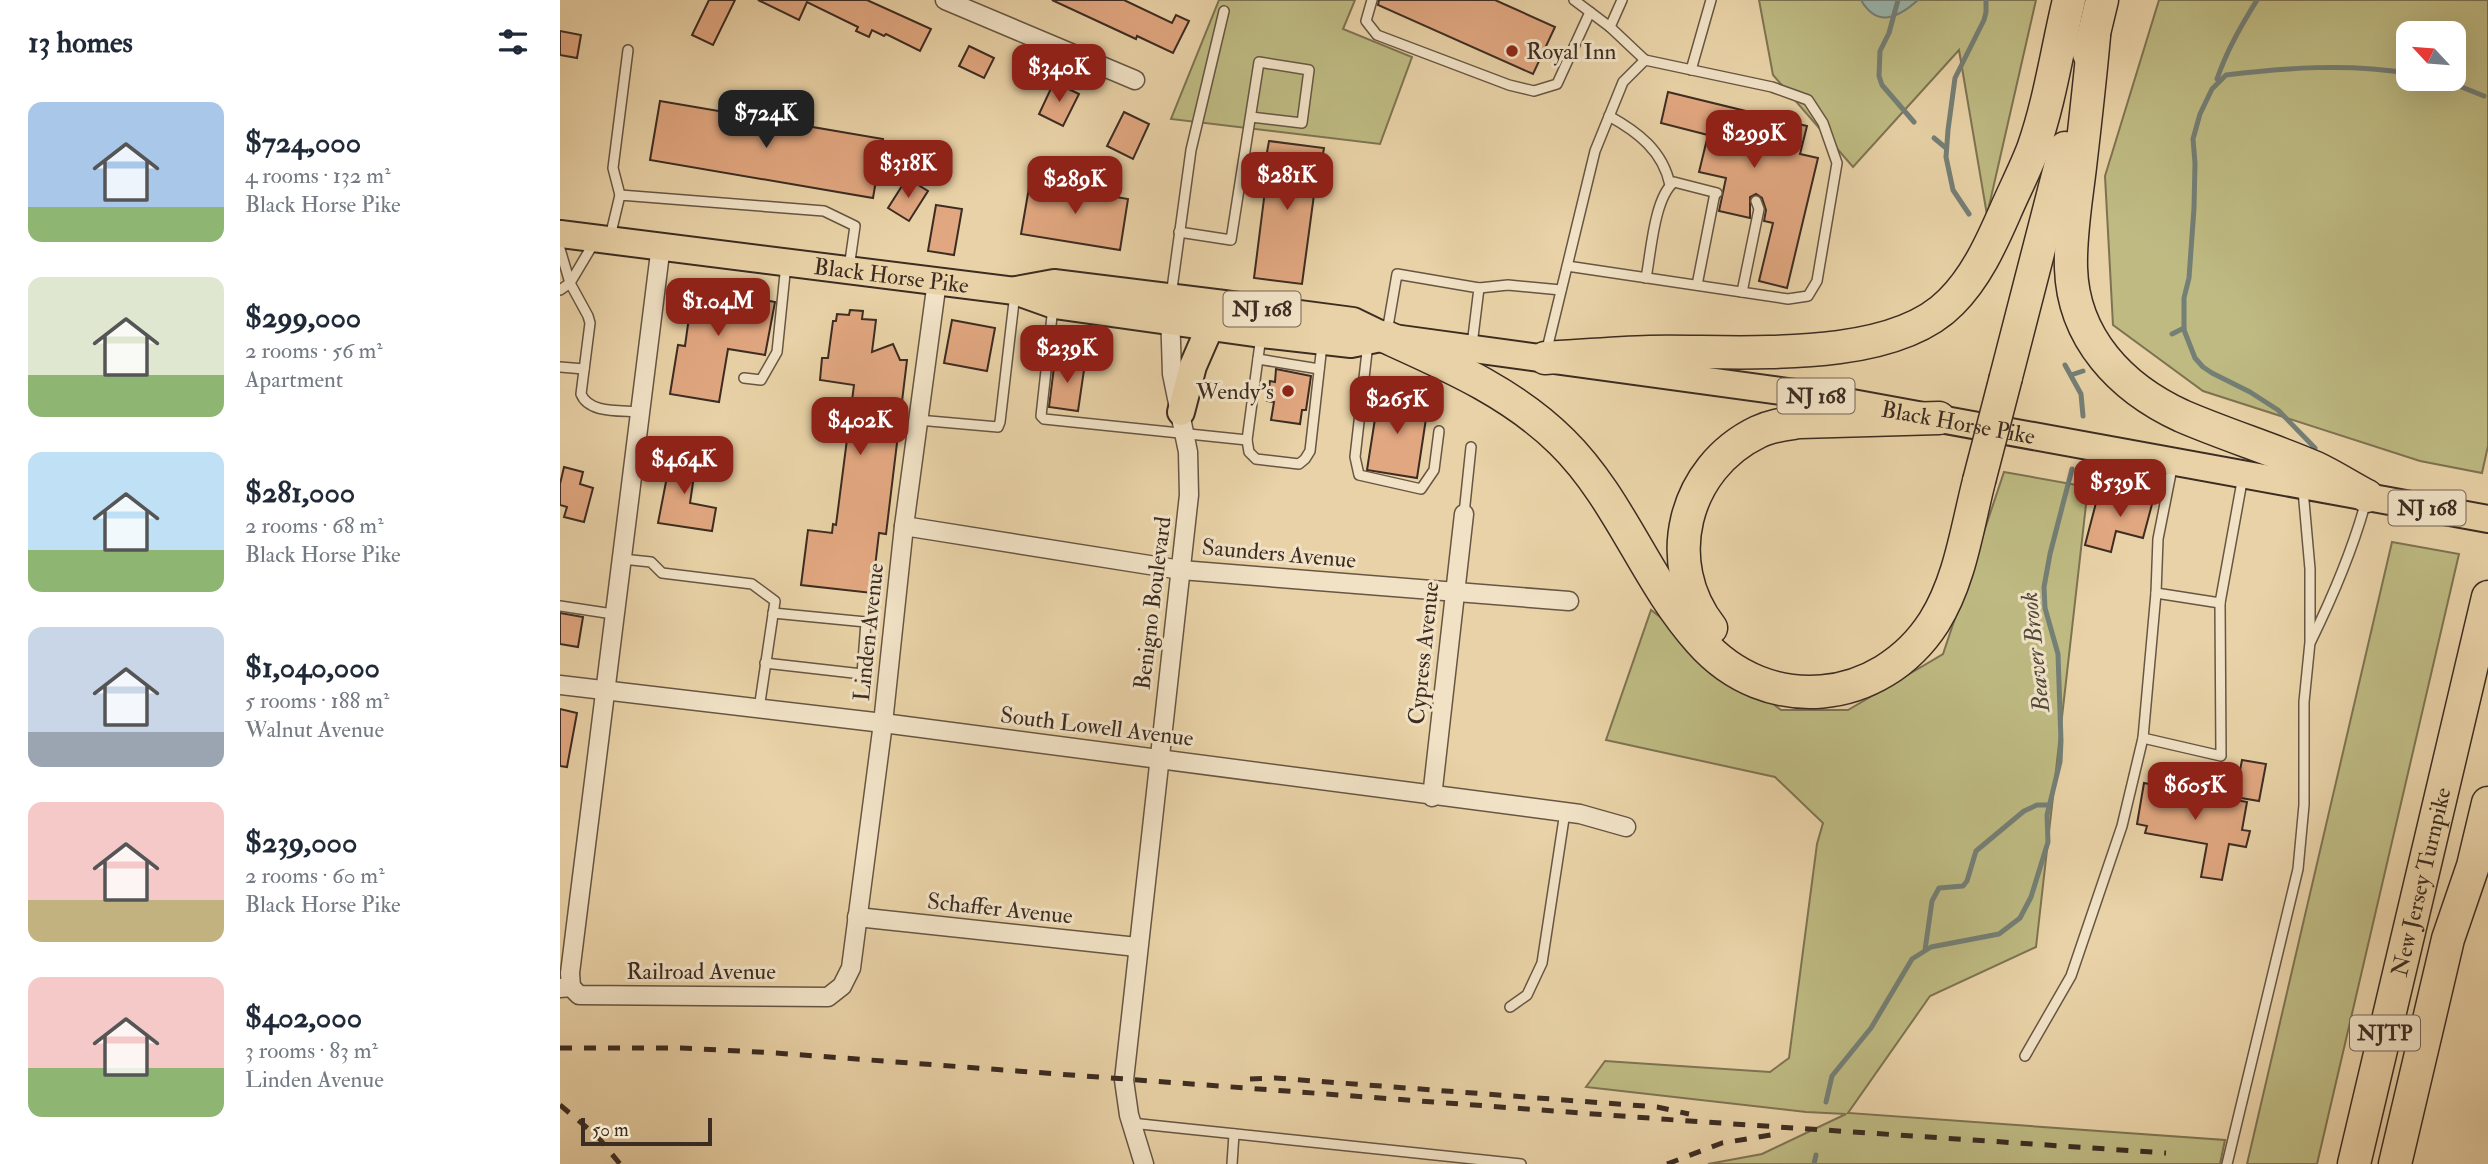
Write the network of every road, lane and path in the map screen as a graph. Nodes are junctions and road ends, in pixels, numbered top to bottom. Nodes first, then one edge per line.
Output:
1 (945, 0) edge
2 (1372, 0) edge
3 (1574, 0) edge
4 (1622, 0) edge
5 (1711, 0) edge
6 (2102, 0) edge
7 (2068, 4) edge
8 (1224, 11) dead end
9 (1590, 12) junction
10 (1610, 27) junction
11 (2094, 36) junction
12 (628, 50) dead end
13 (1645, 60) junction
14 (1691, 70) junction
15 (1135, 80) dead end
16 (1609, 116) junction
17 (1251, 117) junction
18 (1670, 185) junction
19 (620, 195) junction
20 (1756, 201) dead end
21 (1179, 232) junction
22 (560, 233) edge
23 (603, 238) junction
24 (661, 245) junction
25 (560, 249) edge
26 (787, 262) junction
27 (1567, 266) junction
28 (849, 269) junction
29 (1646, 278) junction
30 (937, 281) junction
31 (570, 284) junction
32 (1697, 285) junction
33 (1479, 288) junction
34 (560, 290) edge
35 (1561, 290) junction
36 (1015, 291) junction
37 (1742, 292) junction
38 (1054, 305) junction
39 (1170, 309) junction
40 (1210, 327) junction
41 (1377, 339) junction
42 (1323, 340) junction
43 (1260, 346) junction
44 (1472, 348) junction
45 (1545, 358) junction
46 (560, 367) edge
47 (584, 369) junction
48 (1319, 369) junction
49 (2000, 376) junction
50 (744, 378) dead end
51 (640, 412) junction
52 (1939, 418) junction
53 (918, 420) junction
54 (1183, 422) junction
55 (1439, 431) dead end
56 (1247, 440) junction
57 (1471, 447) dead end
58 (2173, 461) junction
59 (2243, 474) junction
60 (1973, 479) junction
61 (2302, 485) junction
62 (2367, 496) junction
63 (1464, 514) joint
64 (2488, 519) edge
65 (904, 526) junction
66 (622, 559) junction
67 (1181, 570) junction
68 (1454, 593) junction
69 (2156, 593) junction
70 (2488, 597) edge
71 (1569, 601) dead end
72 (2220, 603) junction
73 (560, 606) edge
74 (773, 613) junction
75 (613, 614) junction
76 (2310, 642) junction
77 (765, 663) junction
78 (560, 685) edge
79 (606, 691) junction
80 (759, 709) junction
81 (883, 723) junction
82 (2143, 738) junction
83 (1158, 758) junction
84 (1433, 797) junction
85 (2488, 803) edge
86 (1565, 812) junction
87 (1626, 827) dead end
88 (857, 917) junction
89 (2429, 935) junction
90 (1137, 947) junction
91 (842, 986) joint
92 (565, 987) edge
93 (1510, 1007) dead end
94 (2025, 1056) dead end
95 (1131, 1123) junction
96 (1234, 1134) junction
97 (2357, 1150) edge
98 (2398, 1152) edge
99 (1144, 1164) edge
100 (1232, 1164) edge
101 (1521, 1164) edge
102 (2227, 1164) edge

1 - 15 street
2 - 9 lane
3 - 9 lane
4 - 10 lane
5 - 14 lane
6 - 11 highway
7 - 45 highway
7 - 49 highway
8 - 21 lane
9 - 10 lane
10 - 13 lane
11 - 49 highway
11 - 62 highway
12 - 19 lane
13 - 14 lane
13 - 16 lane
14 - 37 lane
16 - 18 lane
16 - 27 lane
17 - 17 lane
17 - 21 lane
18 - 29 lane
18 - 32 lane
19 - 23 lane
19 - 28 lane
20 - 37 lane
21 - 39 lane
22 - 23 main road, Black Horse Pike / NJ 168
23 - 24 main road, Black Horse Pike / NJ 168
23 - 31 lane
24 - 26 main road, Black Horse Pike / NJ 168
24 - 51 street
25 - 31 lane
26 - 28 main road, Black Horse Pike / NJ 168
26 - 50 lane
27 - 29 lane
27 - 35 lane
28 - 30 main road, Black Horse Pike / NJ 168
29 - 32 lane
30 - 36 main road, Black Horse Pike / NJ 168
30 - 53 street, Linden Avenue
31 - 34 lane
31 - 47 lane
32 - 37 lane
33 - 35 lane
33 - 41 lane
33 - 44 lane
35 - 45 lane
36 - 38 main road, Black Horse Pike / NJ 168
36 - 39 main road, Black Horse Pike / NJ 168
36 - 53 lane
38 - 39 main road, Black Horse Pike / NJ 168
38 - 54 lane
39 - 40 main road, Black Horse Pike / NJ 168
39 - 41 main road, Black Horse Pike / NJ 168
39 - 54 street, Benigno Boulevard
40 - 43 main road, Black Horse Pike / NJ 168
40 - 54 main road
41 - 42 main road, Black Horse Pike / NJ 168
41 - 44 main road, Black Horse Pike / NJ 168
41 - 55 lane
41 - 60 highway
42 - 43 main road, Black Horse Pike / NJ 168
42 - 48 lane
43 - 48 lane
43 - 56 lane
44 - 45 main road, Black Horse Pike / NJ 168
45 - 52 main road, Black Horse Pike / NJ 168
46 - 47 lane
47 - 51 lane
48 - 56 lane
49 - 60 highway
51 - 66 street
52 - 58 main road, Black Horse Pike / NJ 168
52 - 60 highway
53 - 65 street, Linden Avenue
54 - 56 lane
54 - 67 street, Benigno Boulevard
57 - 63 lane
58 - 59 main road, Black Horse Pike / NJ 168
58 - 69 lane
59 - 61 main road, Black Horse Pike / NJ 168
59 - 72 lane
61 - 62 main road, Black Horse Pike / NJ 168
61 - 76 lane
62 - 64 main road, Black Horse Pike / NJ 168
62 - 76 lane
63 - 68 street, Cypress Avenue
65 - 67 street, Saunders Avenue
65 - 81 street, Linden Avenue
66 - 74 lane
66 - 75 street
67 - 68 street, Saunders Avenue
67 - 83 street, Benigno Boulevard
68 - 71 street, Saunders Avenue
68 - 84 street, Cypress Avenue
69 - 72 lane
69 - 82 lane
70 - 89 highway, New Jersey Turnpike / NJTP
72 - 82 lane
73 - 75 lane
74 - 77 lane
74 - 77 lane
75 - 79 street
76 - 102 lane
77 - 80 lane
78 - 79 street, South Lowell Avenue
79 - 80 street, South Lowell Avenue
79 - 92 street
80 - 81 street, South Lowell Avenue
81 - 83 street, South Lowell Avenue
81 - 88 street, Linden Avenue
82 - 94 lane
83 - 84 street, South Lowell Avenue
83 - 90 street, Benigno Boulevard
84 - 86 street, South Lowell Avenue
85 - 89 highway, New Jersey Turnpike / NJTP
86 - 87 street, South Lowell Avenue
86 - 93 lane
88 - 90 street, Schaffer Avenue
88 - 91 street, Linden Avenue
89 - 97 highway, New Jersey Turnpike / NJTP
89 - 98 highway, New Jersey Turnpike / NJTP
90 - 95 street, Benigno Boulevard
91 - 92 street, Railroad Avenue
95 - 96 lane
95 - 99 street, Benigno Boulevard
96 - 100 lane
96 - 101 lane

